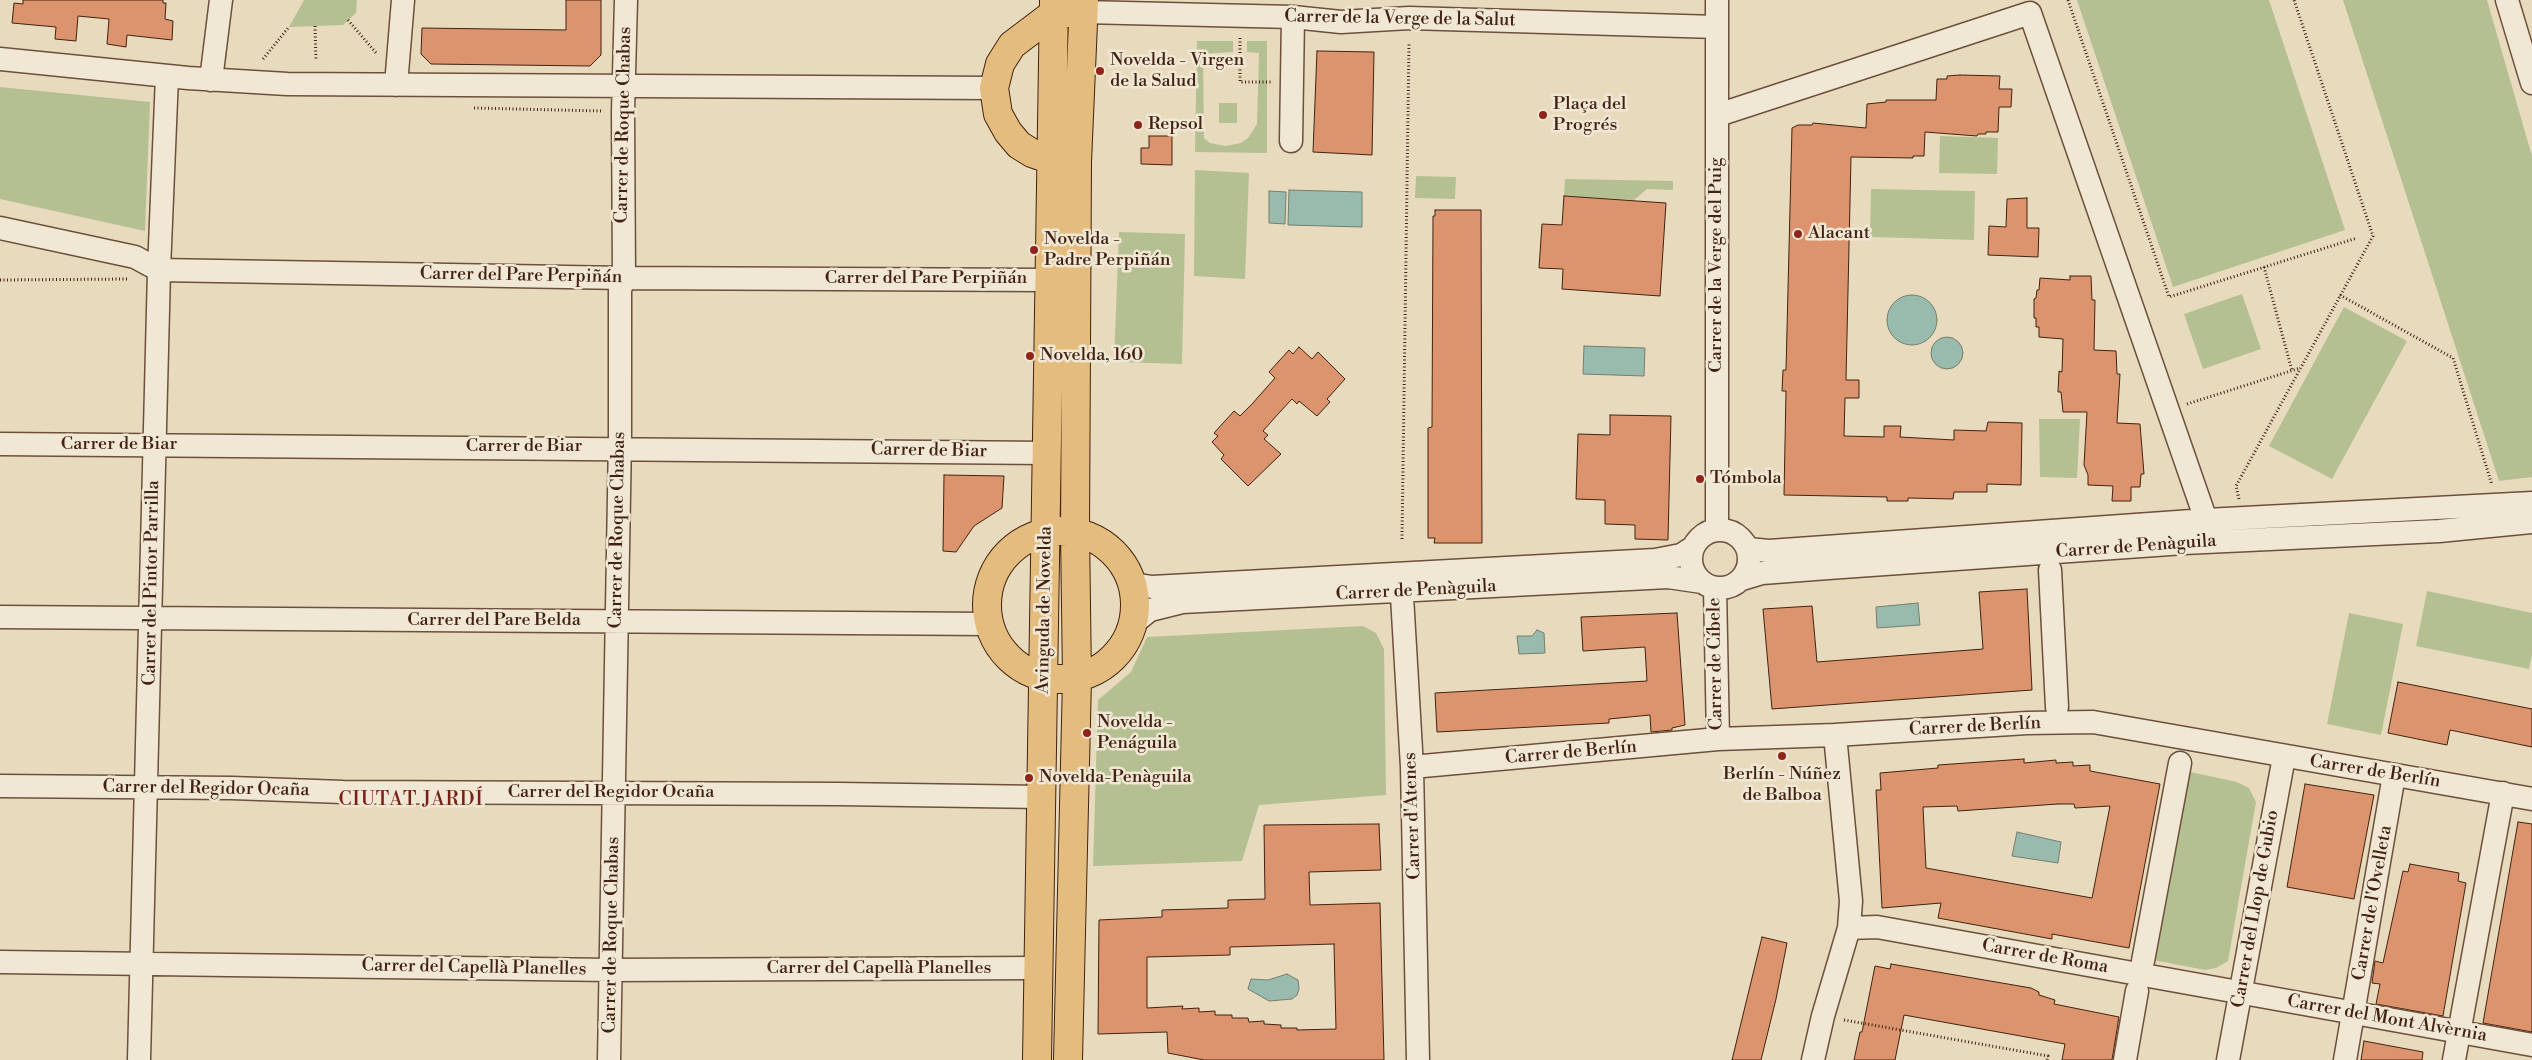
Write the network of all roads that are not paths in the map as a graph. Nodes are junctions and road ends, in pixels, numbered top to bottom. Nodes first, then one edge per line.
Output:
1 (221, 0) edge
2 (403, 0) edge
3 (626, 0) edge
4 (1717, 0) edge
5 (2507, 0) edge
6 (1083, 6) edge
7 (1054, 7) edge
8 (1409, 9) edge
9 (1293, 17) junction
10 (1717, 27) junction
11 (0, 59) edge
12 (167, 76) junction
13 (211, 80) junction
14 (2532, 82) edge
15 (396, 85) junction
16 (624, 86) junction
17 (994, 88) junction
18 (1718, 115) junction
19 (1291, 141) dead end
20 (1050, 159) junction
21 (1077, 162) junction
22 (0, 228) edge
23 (159, 270) junction
24 (624, 278) junction
25 (1048, 280) junction
26 (0, 444) edge
27 (155, 446) junction
28 (620, 448) junction
29 (1047, 453) junction
30 (2532, 508) edge
31 (2206, 520) junction
32 (1717, 530) junction
33 (1075, 531) junction
34 (1046, 532) junction
35 (1692, 548) junction
36 (1748, 549) junction
37 (2050, 570) dead end
38 (1742, 579) junction
39 (1401, 582) junction
40 (1133, 584) junction
41 (1708, 585) junction
42 (0, 618) edge
43 (151, 618) junction
44 (616, 622) junction
45 (1135, 622) junction
46 (989, 624) junction
47 (1043, 678) junction
48 (1077, 679) junction
49 (2057, 707) dead end
50 (1835, 735) junction
51 (1718, 739) junction
52 (2284, 757) junction
53 (2180, 763) dead end
54 (1412, 767) junction
55 (2394, 776) junction
56 (0, 786) edge
57 (147, 787) junction
58 (614, 793) junction
59 (2503, 794) junction
60 (1042, 797) junction
61 (2532, 798) edge
62 (1849, 928) junction
63 (2143, 961) dead end
64 (0, 962) edge
65 (142, 964) junction
66 (1039, 968) junction
67 (611, 970) junction
68 (2138, 990) dead end
69 (2241, 992) junction
70 (2354, 1014) junction
71 (2459, 1031) junction
72 (2532, 1045) edge
73 (1072, 1059) edge
74 (139, 1060) edge
75 (609, 1060) edge
76 (1037, 1060) edge
77 (1418, 1060) edge
78 (1812, 1060) edge
79 (2126, 1060) edge
80 (2228, 1060) edge
81 (2345, 1060) edge
82 (2454, 1060) edge

1 - 13 street
2 - 15 street
3 - 16 street, Carrer de Roque Chabas
4 - 10 street, Carrer de la Verge del Puig
5 - 14 street
6 - 7 main road
6 - 9 street, Carrer de la Verge de la Salut
6 - 21 main road, Avinguda de Novelda
7 - 17 main road
7 - 20 main road, Avinguda de Novelda
8 - 9 street, Carrer de la Verge de la Salut
8 - 10 street, Carrer de la Verge de la Salut
9 - 19 street
10 - 18 street, Carrer de la Verge del Puig
11 - 12 street
12 - 13 street
12 - 23 street, Carrer del Pintor Parrilla
13 - 15 street
15 - 16 street
16 - 17 street
16 - 24 street, Carrer de Roque Chabas
17 - 20 main road
18 - 31 street
18 - 32 street, Carrer de la Verge del Puig
20 - 21 main road
20 - 25 main road, Avinguda de Novelda
21 - 33 main road, Avinguda de Novelda
22 - 23 street, Carrer del Pare Perpiñán
23 - 24 street, Carrer del Pare Perpiñán
23 - 27 street, Carrer del Pintor Parrilla
24 - 25 street, Carrer del Pare Perpiñán
24 - 28 street, Carrer de Roque Chabas
25 - 29 main road, Avinguda de Novelda
26 - 27 street, Carrer de Biar
27 - 28 street, Carrer de Biar
27 - 43 street, Carrer del Pintor Parrilla
28 - 29 street, Carrer de Biar
28 - 44 street, Carrer de Roque Chabas
29 - 34 main road, Avinguda de Novelda
30 - 31 street, Carrer de Penàguila
30 - 38 street, Carrer de Penàguila
31 - 36 street, Carrer de Penàguila
32 - 35 street
32 - 36 street
33 - 34 main road
33 - 40 main road
33 - 48 main road, Avinguda de Novelda
34 - 46 main road
34 - 47 main road, Avinguda de Novelda
35 - 39 street, Carrer de Penàguila
35 - 41 street
36 - 38 street
37 - 49 street
38 - 41 street
39 - 40 street, Carrer de Penàguila
39 - 41 street, Carrer de Penàguila
39 - 45 street, Carrer de Penàguila
39 - 54 street, Carrer d'Atenes
40 - 45 main road
41 - 51 street, Carrer de Cíbele
42 - 43 street, Carrer del Pare Belda
43 - 44 street, Carrer del Pare Belda
43 - 57 street, Carrer del Pintor Parrilla
44 - 46 street, Carrer del Pare Belda
44 - 58 street, Carrer de Roque Chabas
45 - 48 main road
46 - 47 main road
47 - 48 main road
47 - 60 main road, Avinguda de Novelda
48 - 73 main road, Avinguda de Novelda
50 - 51 street, Carrer de Berlín
50 - 52 street, Carrer de Berlín
50 - 62 street
51 - 54 street, Carrer de Berlín
52 - 55 street, Carrer de Berlín
52 - 69 street, Carrer del Llop de Gubio
53 - 63 street
54 - 77 street, Carrer d'Atenes
55 - 59 street, Carrer de Berlín
55 - 70 street, Carrer de l'Ovelleta
56 - 57 street, Carrer del Regidor Ocaña
57 - 58 street, Carrer del Regidor Ocaña
57 - 65 street, Carrer del Pintor Parrilla
58 - 60 street, Carrer del Regidor Ocaña
58 - 67 street, Carrer de Roque Chabas
59 - 61 street, Carrer de Berlín
59 - 71 street
60 - 66 main road, Avinguda de Novelda
62 - 69 street, Carrer de Roma
62 - 78 street
64 - 65 street, Carrer del Capellà Planelles
65 - 67 street, Carrer del Capellà Planelles
65 - 74 street, Carrer del Pintor Parrilla
66 - 67 street, Carrer del Capellà Planelles
66 - 76 main road, Avinguda de Novelda
67 - 75 street, Carrer de Roque Chabas
68 - 79 street
69 - 70 street, Carrer del Mont Alvèrnia
69 - 80 street, Carrer del Llop de Gubio
70 - 71 street, Carrer del Mont Alvèrnia
70 - 81 street, Carrer de l'Ovelleta
71 - 72 street, Carrer del Mont Alvèrnia
71 - 82 street

